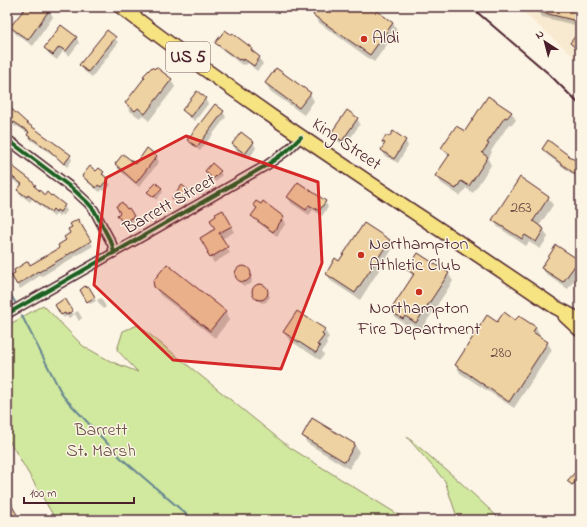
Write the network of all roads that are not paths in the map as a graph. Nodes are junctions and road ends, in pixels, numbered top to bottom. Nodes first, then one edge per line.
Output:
1 (121, 7) edge
2 (301, 137) junction
3 (7, 139) edge
4 (114, 253) junction
5 (555, 307) junction
6 (7, 314) edge
7 (580, 320) edge
8 (580, 330) edge

1 - 2 main road, King Street / US 5
2 - 4 street, Barrett Street
2 - 5 main road, King Street / US 5
3 - 4 street
4 - 6 street, Barrett Street
5 - 7 main road, King Street / US 5
5 - 8 main road, King Street / US 5

